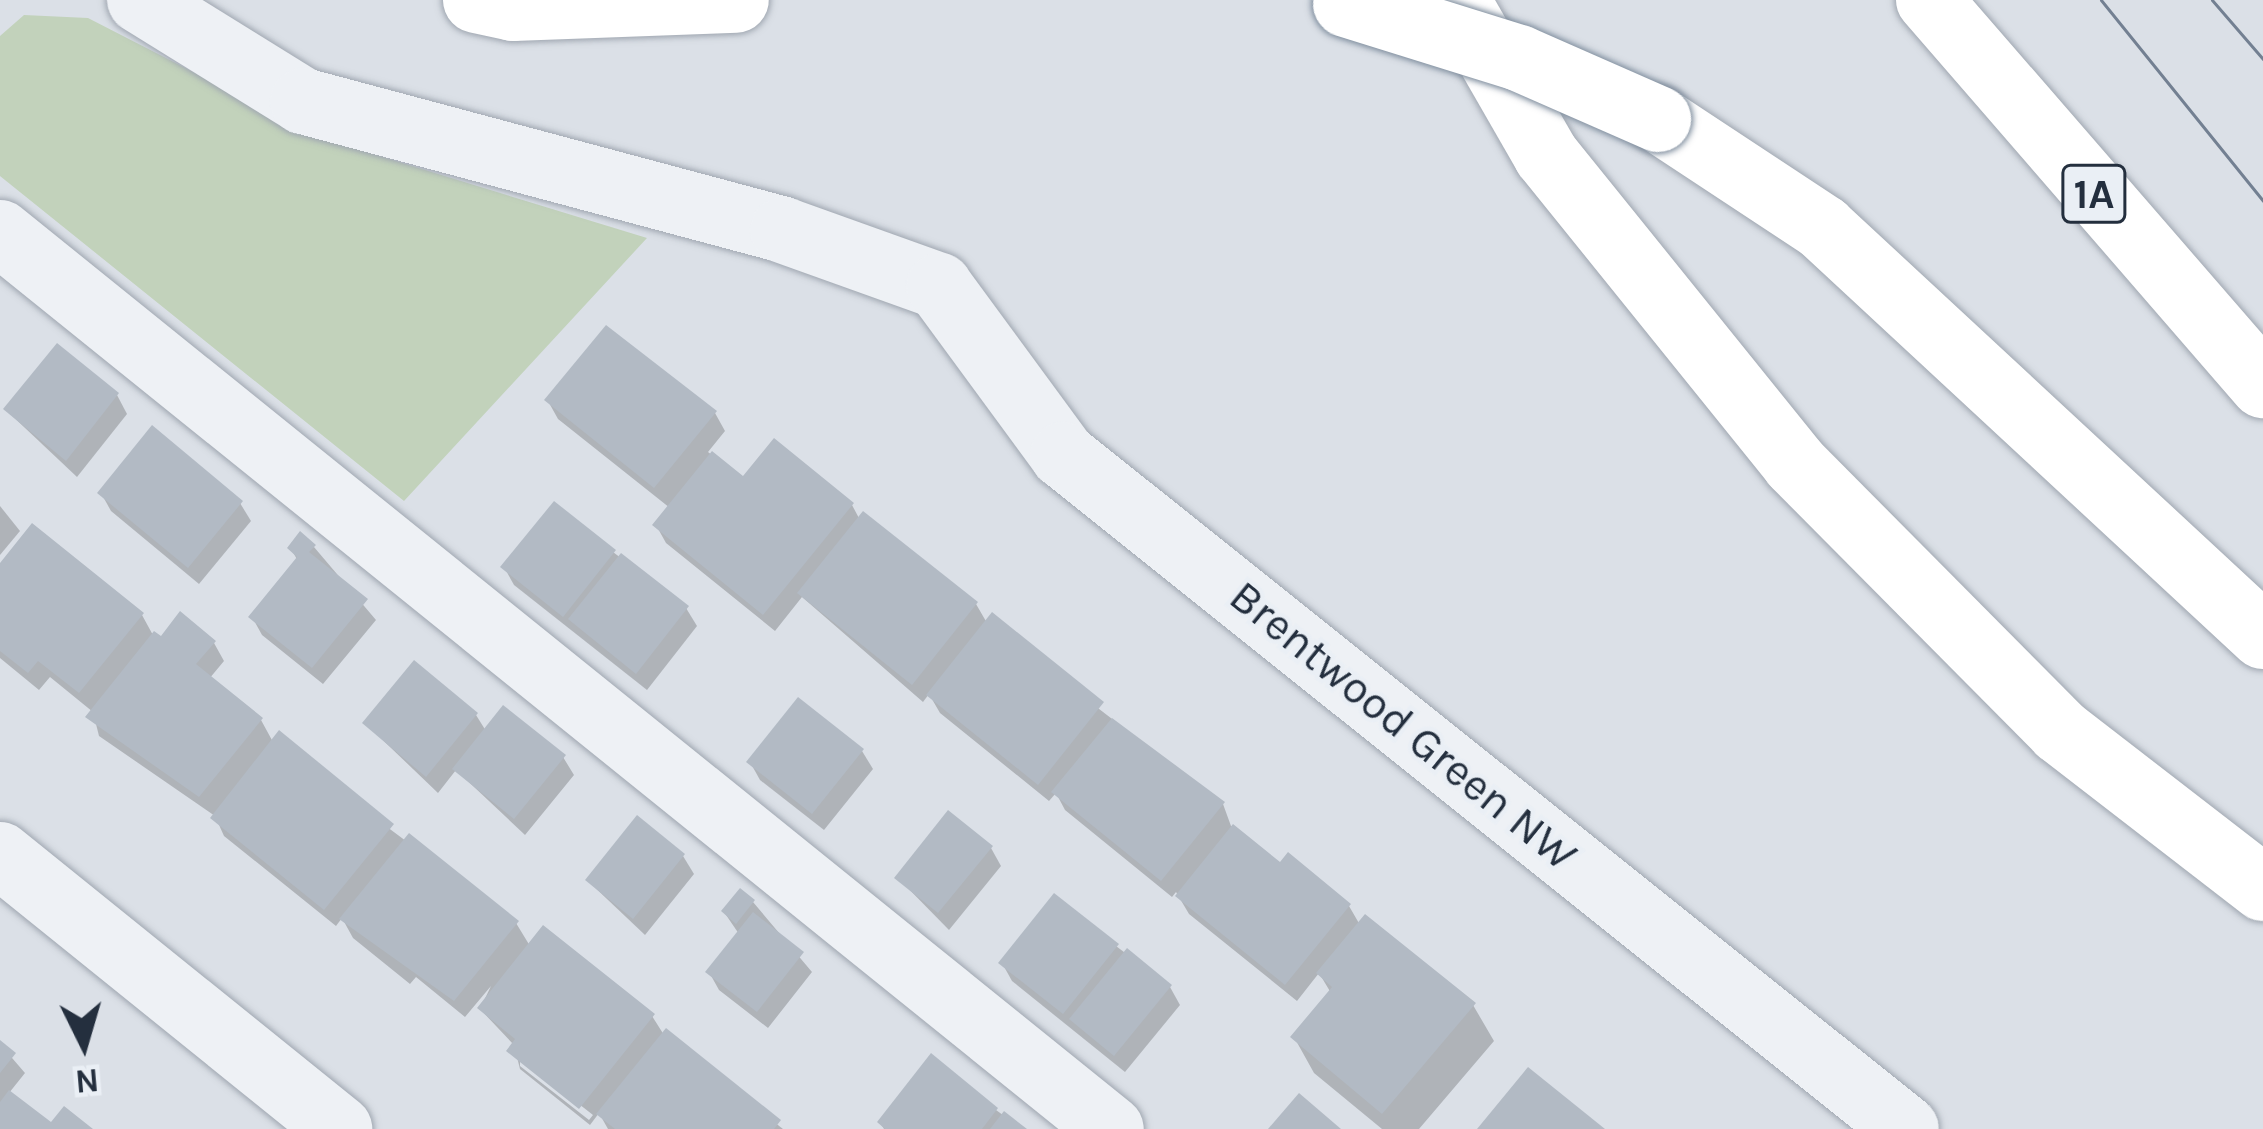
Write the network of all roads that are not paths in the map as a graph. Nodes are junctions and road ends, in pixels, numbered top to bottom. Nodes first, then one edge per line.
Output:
1 (140, 0) edge
2 (476, 0) edge
3 (736, 0) edge
4 (1457, 0) edge
5 (1928, 0) edge
6 (1328, 2) edge
7 (0, 233) edge
8 (2263, 385) edge
9 (2263, 636) edge
10 (0, 855) edge
11 (2263, 888) edge
12 (339, 1129) edge
13 (1111, 1129) edge
14 (1906, 1129) edge

1 - 14 street, Brentwood Green NW
2 - 3 highway
4 - 11 highway
5 - 8 highway, 1A
6 - 9 highway, bridge
7 - 13 street
10 - 12 street

